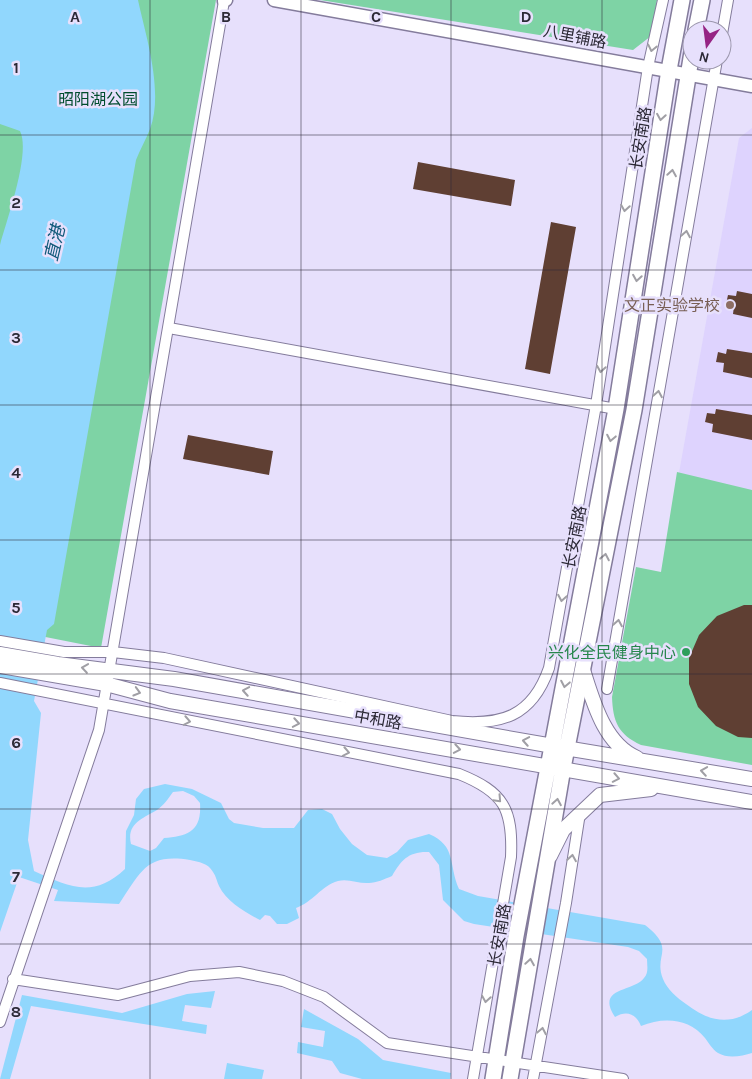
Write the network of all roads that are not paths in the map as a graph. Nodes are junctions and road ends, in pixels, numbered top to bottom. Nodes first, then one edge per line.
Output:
1 (225, 0) edge
2 (274, 0) edge
3 (663, 0) edge
4 (682, 0) edge
5 (702, 0) edge
6 (728, 0) edge
7 (698, 20) edge
8 (724, 20) edge
9 (648, 66) junction
10 (669, 70) junction
11 (689, 70) edge
12 (715, 70) edge
13 (688, 74) junction
14 (714, 78) junction
15 (752, 86) edge
16 (169, 328) junction
17 (596, 405) junction
18 (616, 408) junction
19 (0, 640) edge
20 (113, 652) junction
21 (0, 654) edge
22 (59, 664) junction
23 (0, 666) edge
24 (583, 670) junction
25 (108, 677) junction
26 (0, 683) edge
27 (607, 688) dead end
28 (104, 705) junction
29 (560, 747) junction
30 (649, 762) junction
31 (556, 766) junction
32 (752, 779) edge
33 (663, 788) junction
34 (752, 802) edge
35 (580, 813) junction
36 (546, 865) junction
37 (13, 979) junction
38 (0, 1022) edge
39 (477, 1055) junction
40 (496, 1059) junction
41 (513, 1061) junction
42 (536, 1064) junction
43 (473, 1079) edge
44 (493, 1079) edge
45 (510, 1079) edge
46 (533, 1079) edge
47 (623, 1079) edge

1 - 16 street
2 - 9 street, 八里铺路
3 -> 9 street
4 - 10 main road, 长安南路
5 - 7 main road
6 - 8 street
9 - 10 street, 八里铺路
9 -> 17 street
10 - 13 street, 八里铺路
10 -> 18 main road, 长安南路
11 - 13 main road, 长安南路
12 - 14 street
13 - 14 street, 八里铺路
24 -> 13 main road, 长安南路
14 - 15 street, 八里铺路
27 -> 14 street
16 - 17 street
16 - 20 street
17 - 18 street
17 -> 20 street
18 -> 29 main road, 长安南路
19 - 22 street
20 - 22 street
20 - 25 street
21 - 22 main road, 中和路
22 - 23 main road, 中和路
22 - 25 main road, 中和路
24 - 29 main road, 长安南路
24 - 30 main road
25 - 28 street
29 -> 25 main road, 中和路
25 -> 31 main road, 中和路
26 - 28 street
28 - 37 street
28 -> 39 street
29 - 30 main road, 中和路
29 - 31 main road, 长安南路
32 -> 30 main road, 中和路
31 -> 33 main road, 中和路
36 -> 31 main road, 长安南路
31 - 40 main road, 长安南路
33 - 34 main road, 中和路
33 - 35 main road
35 - 36 main road
42 -> 35 street
41 -> 36 main road, 长安南路
37 - 38 street
37 - 39 street
39 - 40 street
39 - 43 street
40 - 41 street
40 - 44 main road, 长安南路
41 - 42 street
41 - 45 main road, 长安南路
42 - 46 street
42 - 47 street

